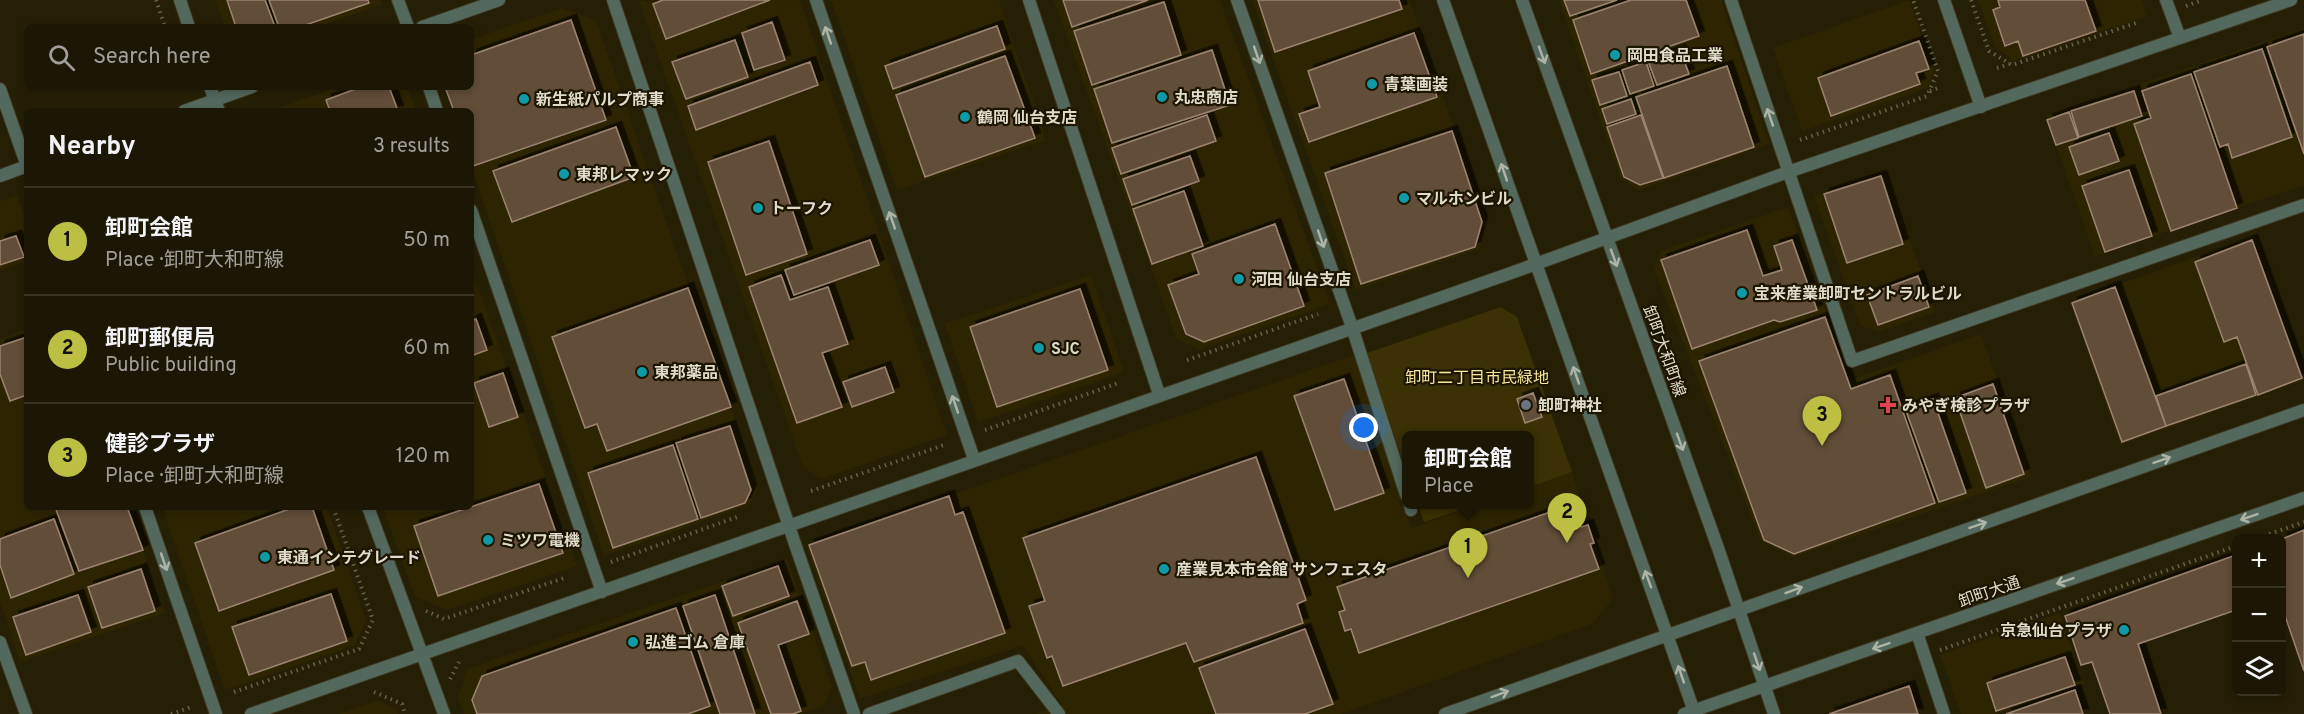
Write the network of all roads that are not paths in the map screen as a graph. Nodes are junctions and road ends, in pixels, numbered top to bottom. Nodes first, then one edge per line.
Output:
1 (180, 0) edge
2 (398, 0) edge
3 (499, 0) edge
4 (613, 0) edge
5 (816, 0) edge
6 (1029, 0) edge
7 (1237, 0) edge
8 (1443, 0) edge
9 (1522, 0) edge
10 (1731, 0) edge
11 (1944, 0) edge
12 (2166, 0) edge
13 (2291, 0) edge
14 (188, 24) edge
15 (407, 24) edge
16 (431, 24) edge
17 (2180, 38) junction
18 (0, 89) edge
19 (211, 90) edge
20 (246, 90) edge
21 (430, 90) edge
22 (217, 106) edge
23 (1981, 107) junction
24 (436, 108) edge
25 (24, 157) edge
26 (24, 167) edge
27 (1788, 172) junction
28 (0, 176) edge
29 (2304, 205) edge
30 (474, 219) edge
31 (1607, 238) junction
32 (1536, 263) junction
33 (1352, 327) junction
34 (1159, 394) junction
35 (2304, 410) edge
36 (974, 459) junction
37 (1402, 480) edge
38 (2304, 498) edge
39 (146, 510) edge
40 (369, 510) edge
41 (789, 526) junction
42 (602, 592) junction
43 (1739, 610) junction
44 (1917, 633) junction
45 (1668, 634) junction
46 (0, 642) edge
47 (423, 654) junction
48 (1765, 687) junction
49 (1691, 713) edge
50 (26, 714) edge
51 (216, 714) edge
52 (251, 714) edge
53 (444, 714) edge
54 (854, 714) edge
55 (869, 714) edge
56 (1059, 714) edge
57 (1445, 714) edge
58 (1774, 714) edge
59 (1944, 714) edge

1 - 14 street
2 - 15 street
3 - 16 street
4 - 41 street
36 -> 5 street
6 - 34 street
7 -> 33 street
32 -> 8 street
9 -> 31 street, 卸町大和町線
27 -> 10 street
11 - 23 street
12 - 17 street
13 - 17 street
17 - 23 street
18 - 25 street
19 - 22 street
20 - 22 street
21 - 24 street
23 - 27 street
26 - 28 street
27 - 29 street
27 - 31 street
30 - 42 street
31 - 32 street
31 -> 43 street, 卸町大和町線
32 - 33 street
45 -> 32 street
33 - 34 street
33 - 37 street
34 - 36 street
43 -> 35 street
36 - 41 street
38 -> 44 street, 卸町大通
39 -> 51 street
40 - 47 street
41 - 42 street
41 - 54 street
42 - 47 street
43 - 45 street
43 -> 48 street, 卸町大和町線
44 -> 48 street, 卸町大通
44 - 59 street
49 -> 45 street
57 -> 45 street
46 - 50 street
47 - 52 street
47 - 53 street
48 - 49 street, 卸町大通
48 - 58 street, 卸町大和町線
55 - 56 street

